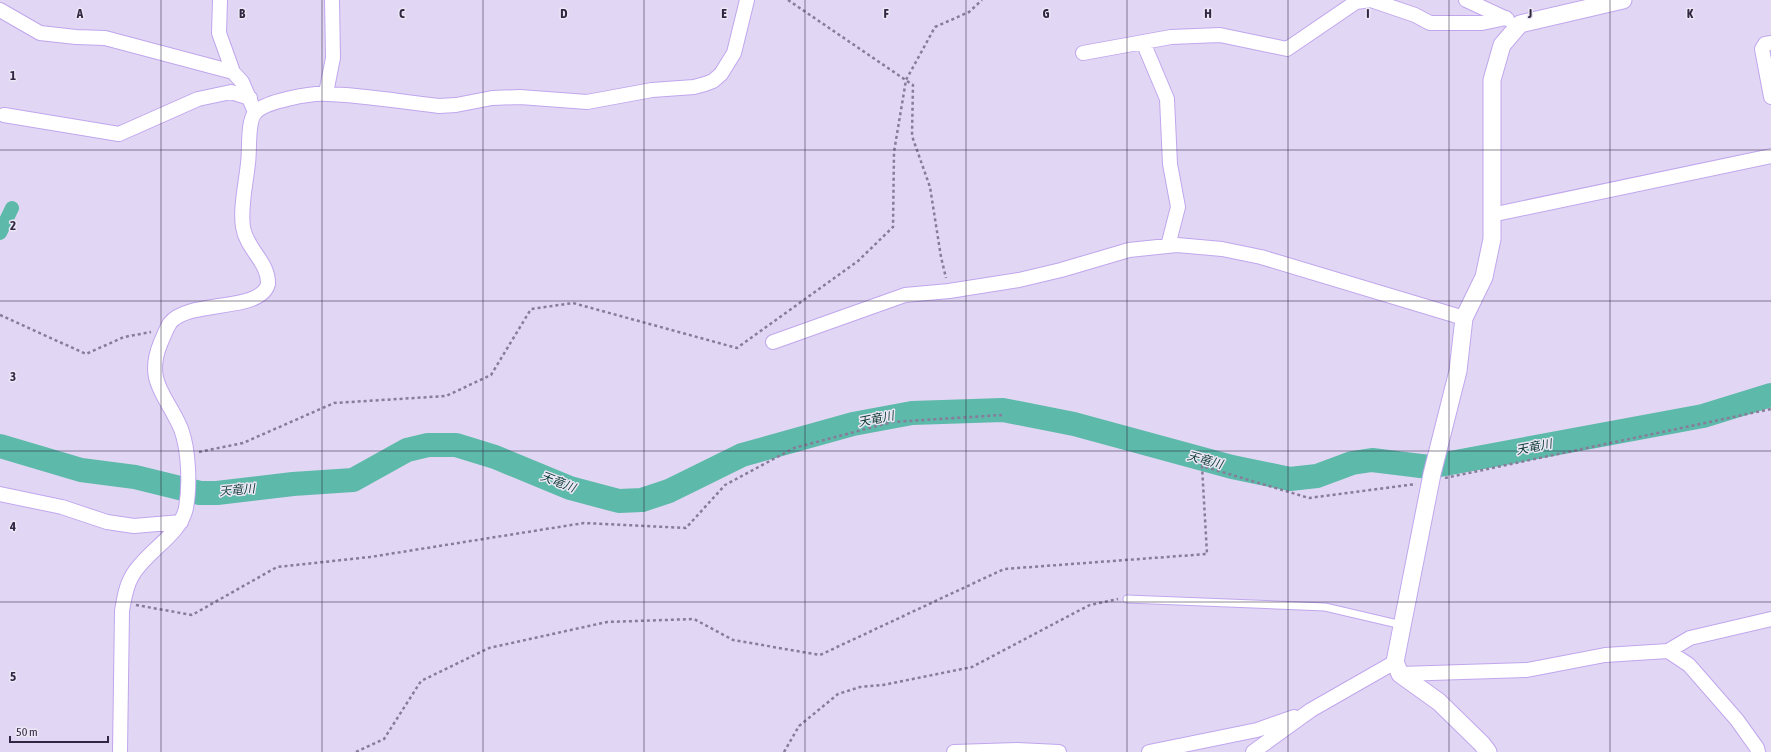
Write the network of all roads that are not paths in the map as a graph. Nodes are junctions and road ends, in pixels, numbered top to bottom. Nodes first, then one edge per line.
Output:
1 (220, 0) edge
2 (332, 0) edge
3 (747, 0) edge
4 (1466, 0) edge
5 (1623, 0) edge
6 (0, 10) edge
7 (1513, 21) junction
8 (1143, 42) junction
9 (1771, 43) edge
10 (1083, 53) dead end
11 (233, 72) junction
12 (326, 93) junction
13 (1771, 97) edge
14 (250, 98) junction
15 (255, 112) junction
16 (4, 115) dead end
17 (1771, 156) edge
18 (1491, 215) junction
19 (1168, 246) junction
20 (1464, 318) junction
21 (773, 342) dead end
22 (0, 494) edge
23 (181, 522) junction
24 (1127, 599) road end
25 (1771, 619) edge
26 (1402, 625) junction
27 (1668, 651) junction
28 (1397, 668) junction
29 (1312, 710) junction
30 (120, 752) edge
31 (954, 752) edge
32 (1059, 752) edge
33 (1149, 752) edge
34 (1253, 752) edge
35 (1488, 752) edge
36 (1758, 752) edge

1 - 11 street
2 - 12 street
3 - 12 street
4 - 7 street
5 - 7 street
6 - 11 street
7 - 8 street
7 - 18 street
8 - 10 street
8 - 19 street
9 - 13 street
11 - 14 street
12 - 15 street
14 - 15 street
14 - 16 street
15 - 23 street
17 - 18 street
18 - 20 street
19 - 20 street
19 - 21 street
20 - 26 street
22 - 23 street
23 - 30 street
24 - 26 lane
25 - 27 street
26 - 28 street
27 - 28 street
27 - 36 street
28 - 29 street
28 - 35 street
29 - 33 street
29 - 34 street
31 - 32 street

